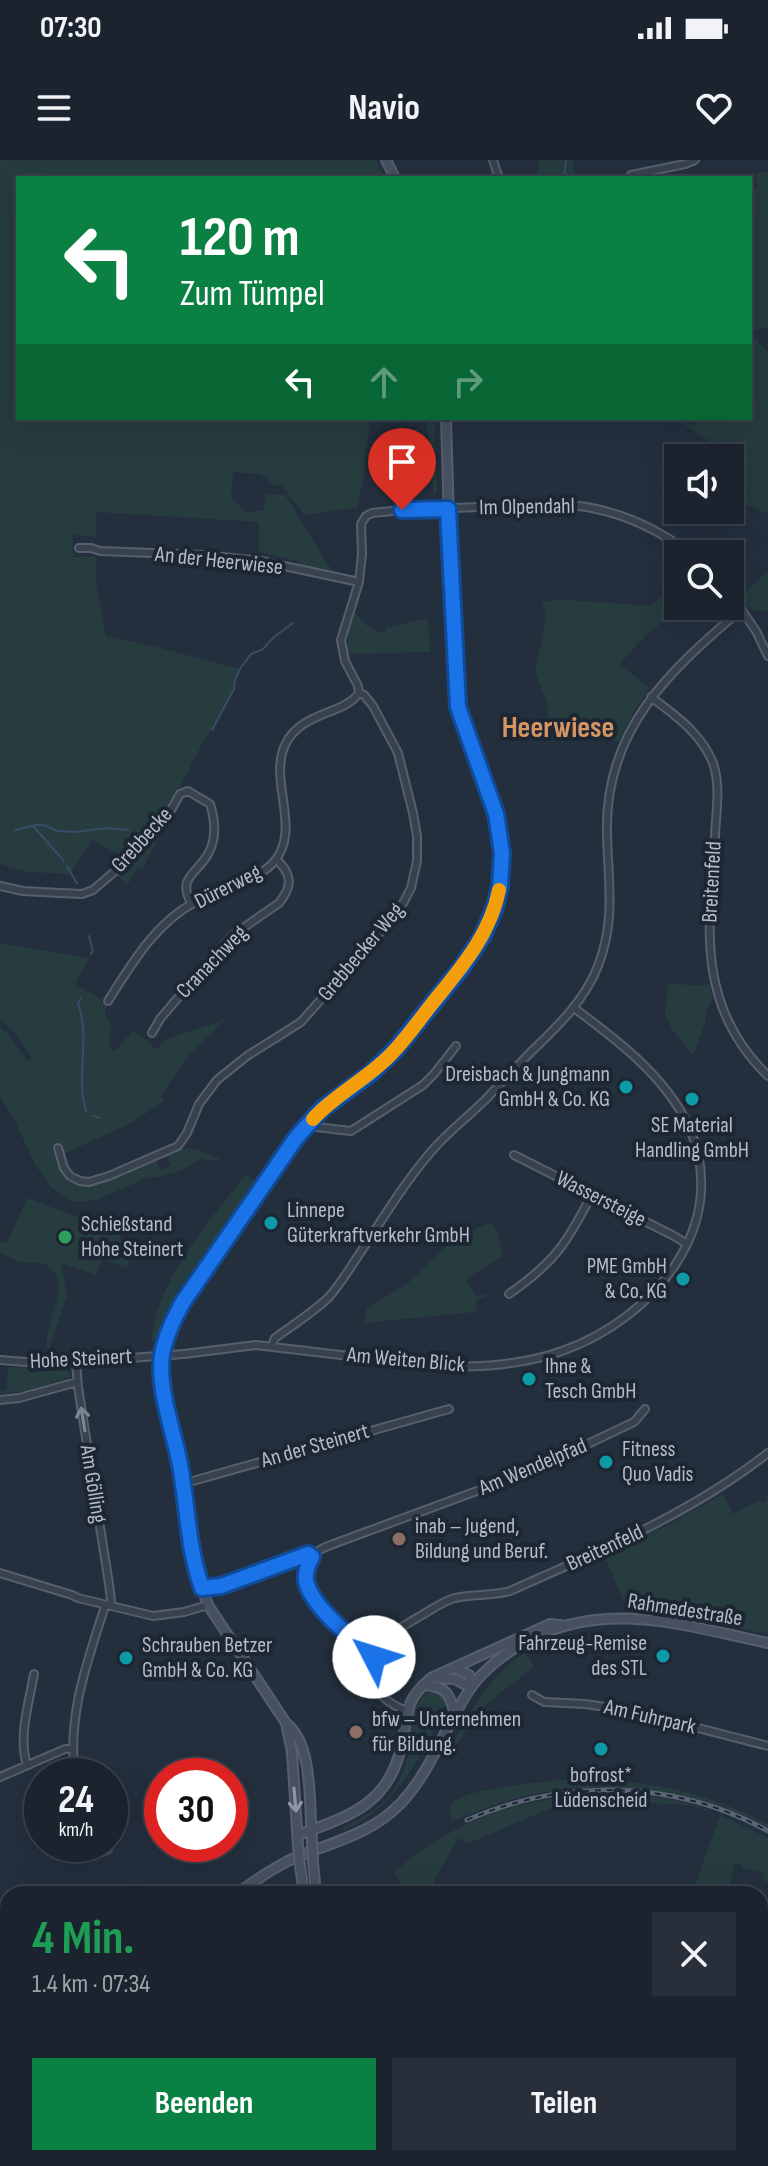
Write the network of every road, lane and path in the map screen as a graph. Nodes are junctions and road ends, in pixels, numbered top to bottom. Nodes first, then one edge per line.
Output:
1 (695, 160) edge
2 (651, 171) junction
3 (631, 176) edge
4 (647, 176) edge
5 (446, 420) edge
6 (448, 509) junction
7 (671, 540) edge
8 (79, 548) dead end
9 (359, 582) junction
10 (744, 612) edge
11 (730, 620) edge
12 (768, 656) edge
13 (359, 693) junction
14 (651, 697) junction
15 (276, 859) junction
16 (0, 886) edge
17 (192, 904) junction
18 (108, 1001) dead end
19 (574, 1008) junction
20 (152, 1033) dead end
21 (456, 1046) dead end
22 (768, 1076) edge
23 (307, 1126) junction
24 (58, 1148) dead end
25 (514, 1155) dead end
26 (592, 1194) junction
27 (687, 1244) junction
28 (509, 1294) dead end
29 (272, 1345) junction
30 (162, 1355) junction
31 (0, 1360) edge
32 (76, 1362) junction
33 (77, 1382) junction
34 (0, 1400) edge
35 (449, 1409) dead end
36 (645, 1409) dead end
37 (768, 1453) edge
38 (182, 1484) junction
39 (312, 1557) junction
40 (0, 1573) edge
41 (202, 1588) junction
42 (208, 1605) junction
43 (107, 1606) junction
44 (562, 1625) junction
45 (768, 1643) edge
46 (375, 1654) junction
47 (453, 1668) junction
48 (34, 1674) dead end
49 (431, 1678) junction
50 (423, 1685) junction
51 (472, 1686) junction
52 (532, 1695) dead end
53 (407, 1711) junction
54 (455, 1715) junction
55 (286, 1723) junction
56 (768, 1746) edge
57 (72, 1749) junction
58 (26, 1758) edge
59 (44, 1758) edge
60 (73, 1758) edge
61 (24, 1766) edge
62 (0, 1777) edge
63 (311, 1830) junction
64 (298, 1835) junction
65 (249, 1886) edge
66 (303, 1886) edge
67 (315, 1886) edge

1 - 2 street
2 - 3 street
2 - 4 street
5 - 6 main road
6 - 7 street, Im Olpendahl
6 - 9 street, Grebbecker Weg
6 - 23 main road
8 - 9 street, An der Heerwiese
9 - 13 street, Grebbecker Weg
10 - 12 street
11 - 14 street
13 - 15 street, Dürerweg
13 - 24 street, Grebbecker Weg
14 - 19 street
14 - 22 street, Breitenfeld
15 - 17 street, Dürerweg
15 - 20 street, Cranachweg
16 - 17 street, Grebbecke
17 - 18 street, Dürerweg
19 - 27 street, Am Weiten Blick
19 - 29 street
21 - 23 street
23 - 30 main road
25 - 26 street, Wassersteige
26 - 27 street, Wassersteige
26 - 28 street
27 - 29 street, Am Weiten Blick
29 - 30 street, Am Weiten Blick
30 - 32 street, Hohe Steinert
30 - 38 main road
31 - 32 street, Hohe Steinert
32 - 33 street, Am Gölling
33 - 34 street
43 -> 33 street, Am Gölling
35 - 38 street, An der Steinert
36 - 39 street, Am Wendelpfad
37 - 46 street, Breitenfeld
38 - 41 main road
39 - 41 street, Am Wendelpfad
39 - 46 street
40 - 43 street
41 - 42 main road
42 - 43 street
42 - 55 main road
43 - 57 street
44 - 45 main road, Rahmedestraße
44 - 47 main road
44 - 51 main road, Rahmedestraße
46 - 53 street
47 - 49 main road
47 - 51 main road
48 - 58 street
49 - 50 main road
49 - 51 main road
50 - 53 main road
50 - 54 main road
51 - 54 main road, Rahmedestraße
52 - 56 street, Am Fuhrpark
53 - 63 main road
54 - 65 main road, Rahmedestraße
55 - 63 main road
55 -> 64 main road
57 - 59 street
57 - 60 street
61 - 62 street
63 - 64 main road
63 - 67 main road, bridge
64 - 66 main road, bridge

